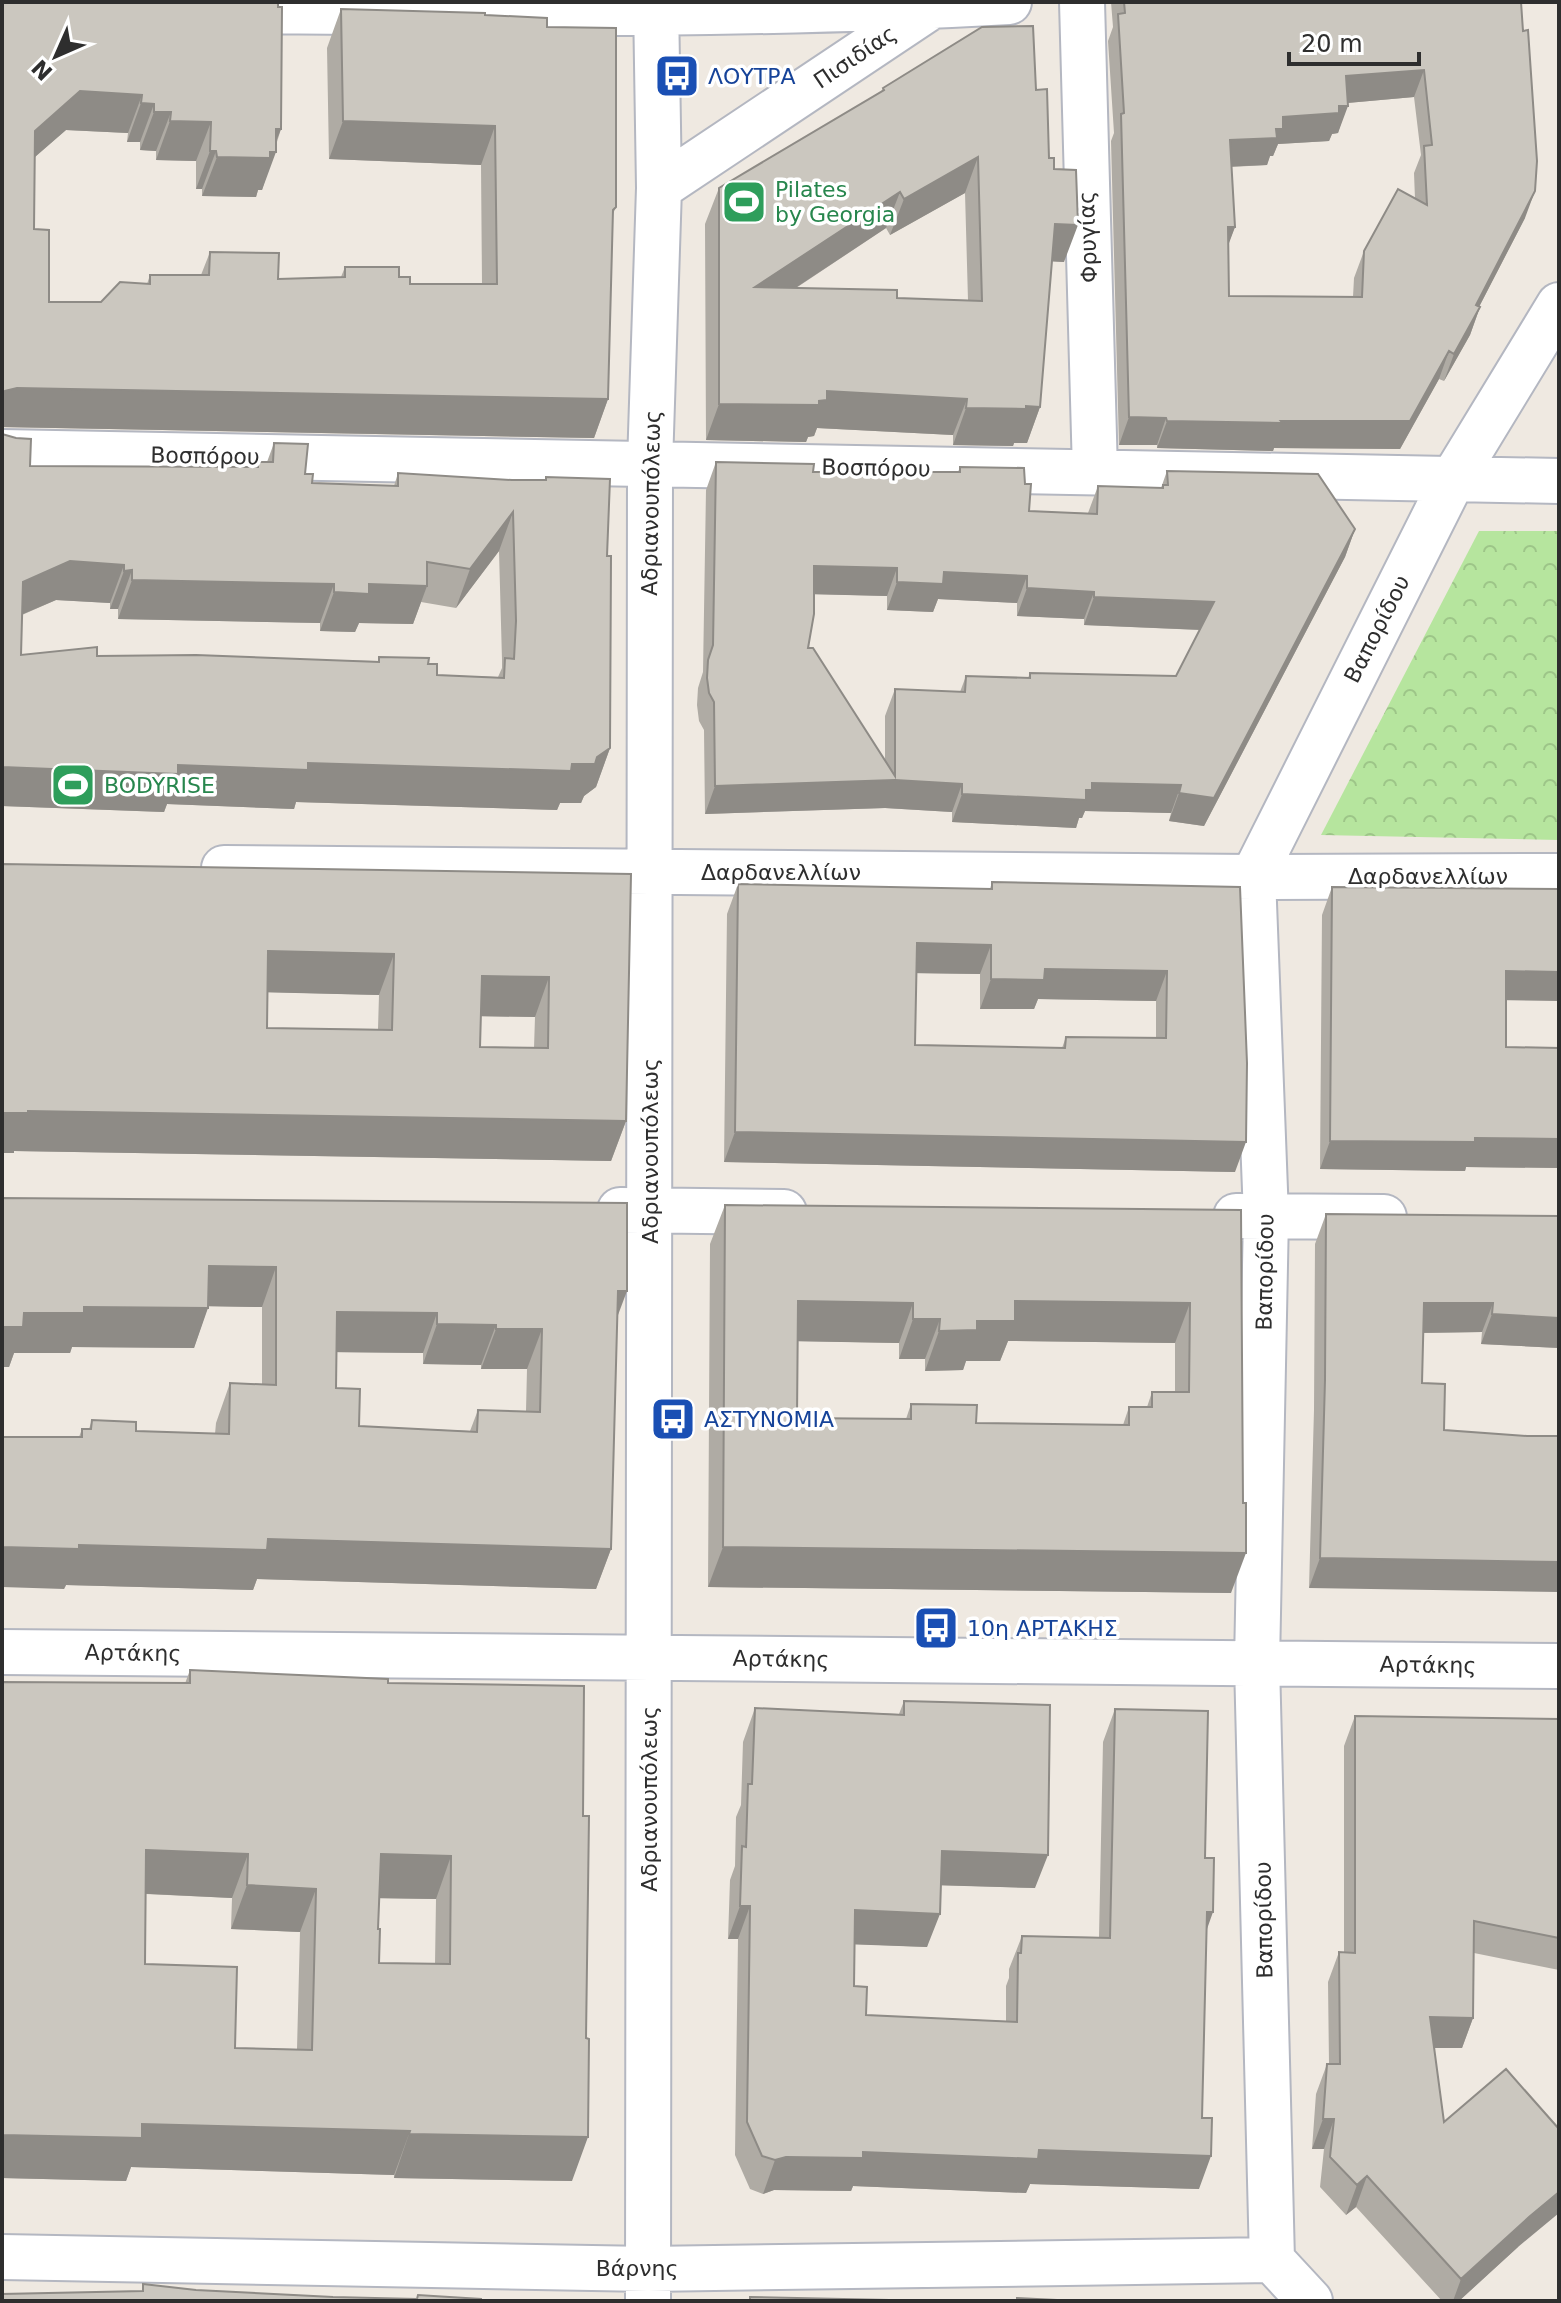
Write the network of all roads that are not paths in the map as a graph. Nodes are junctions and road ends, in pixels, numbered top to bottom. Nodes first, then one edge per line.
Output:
1 (1009, 2) edge
2 (1082, 2) edge
3 (932, 6) junction
4 (656, 7) edge
5 (179, 10) edge
6 (659, 188) junction
7 (1559, 305) edge
8 (2, 452) edge
9 (650, 464) junction
10 (1095, 472) junction
11 (1453, 479) junction
12 (1559, 481) edge
13 (189, 868) edge
14 (650, 871) junction
15 (1559, 876) edge
16 (1253, 877) junction
17 (577, 1210) edge
18 (650, 1211) junction
19 (823, 1212) edge
20 (1203, 1216) edge
21 (1266, 1216) junction
22 (1420, 1218) edge
23 (2, 1652) edge
24 (649, 1657) junction
25 (1257, 1663) junction
26 (1559, 1666) edge
27 (2, 2257) edge
28 (1272, 2260) junction
29 (648, 2285) edge
30 (1310, 2301) edge

1 - 3 street, Πισιδίας
2 - 10 street, Φρυγίας
3 - 4 street, Πισιδίας
3 - 6 street, Πισιδίας
4 - 5 street, Πισιδίας
4 - 6 street, Αδριανουπόλεως
6 - 9 street, Αδριανουπόλεως
7 - 11 street, Βαπορίδου
8 - 9 street, Βοσπόρου
9 - 10 street, Βοσπόρου
9 - 14 street, Αδριανουπόλεως
10 - 11 street, Βοσπόρου
11 - 12 street, Βοσπόρου
11 - 16 street, Βαπορίδου
13 - 14 street, Δαρδανελλίων
14 - 16 street, Δαρδανελλίων
14 - 18 street, Αδριανουπόλεως
15 - 16 street, Δαρδανελλίων
16 - 21 street, Βαπορίδου
17 - 18 street
18 - 19 street
18 - 24 street, Αδριανουπόλεως
20 - 21 street
21 - 22 street
21 - 25 street, Βαπορίδου
23 - 24 street, Αρτάκης
24 - 25 street, Αρτάκης
24 - 29 street, Αδριανουπόλεως
25 - 26 street, Αρτάκης
25 - 28 street, Βαπορίδου
27 - 29 street, Βάρνης
28 - 29 street, Βάρνης
28 - 30 street

